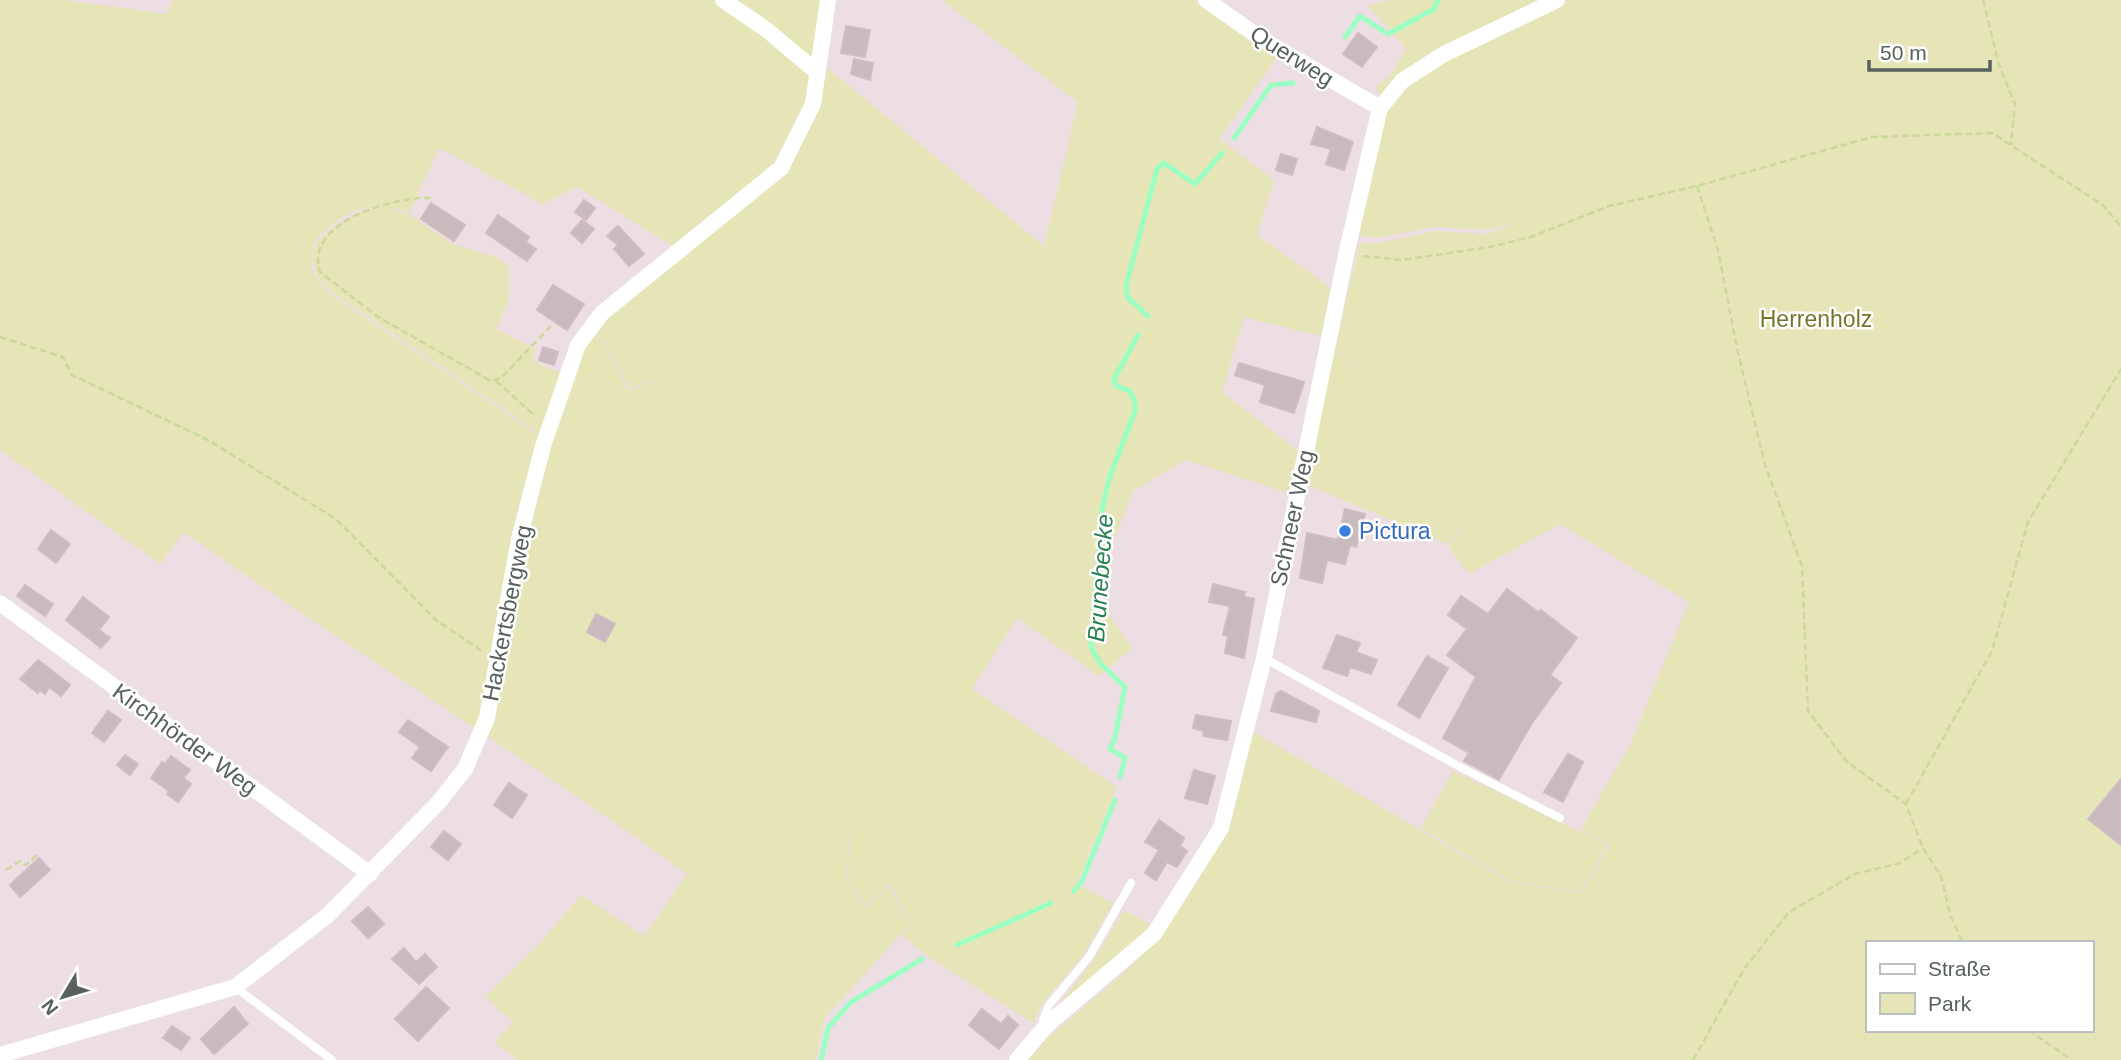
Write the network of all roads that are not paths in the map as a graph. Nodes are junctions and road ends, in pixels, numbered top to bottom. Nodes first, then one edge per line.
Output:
1 (723, 0) edge
2 (828, 0) edge
3 (1206, 0) edge
4 (1557, 0) edge
5 (818, 73) junction
6 (1380, 108) junction
7 (0, 603) edge
8 (1264, 658) junction
9 (1560, 818) dead end
10 (370, 874) junction
11 (1131, 883) dead end
12 (235, 987) junction
13 (1047, 1026) junction
14 (0, 1055) edge
15 (332, 1060) edge
16 (1017, 1060) edge

1 - 5 street
2 - 5 street, Hackertsbergweg
3 - 6 street, Querweg
4 - 6 street, Schneer Weg
5 - 10 street, Hackertsbergweg
6 - 8 street, Schneer Weg
7 - 10 street, Kirchhörder Weg
8 - 9 lane
8 - 13 street, Schneer Weg
10 - 12 street, Hackertsbergweg
11 - 13 lane
12 - 14 street, Hackertsbergweg
12 - 15 lane
13 - 16 street, Schneer Weg

